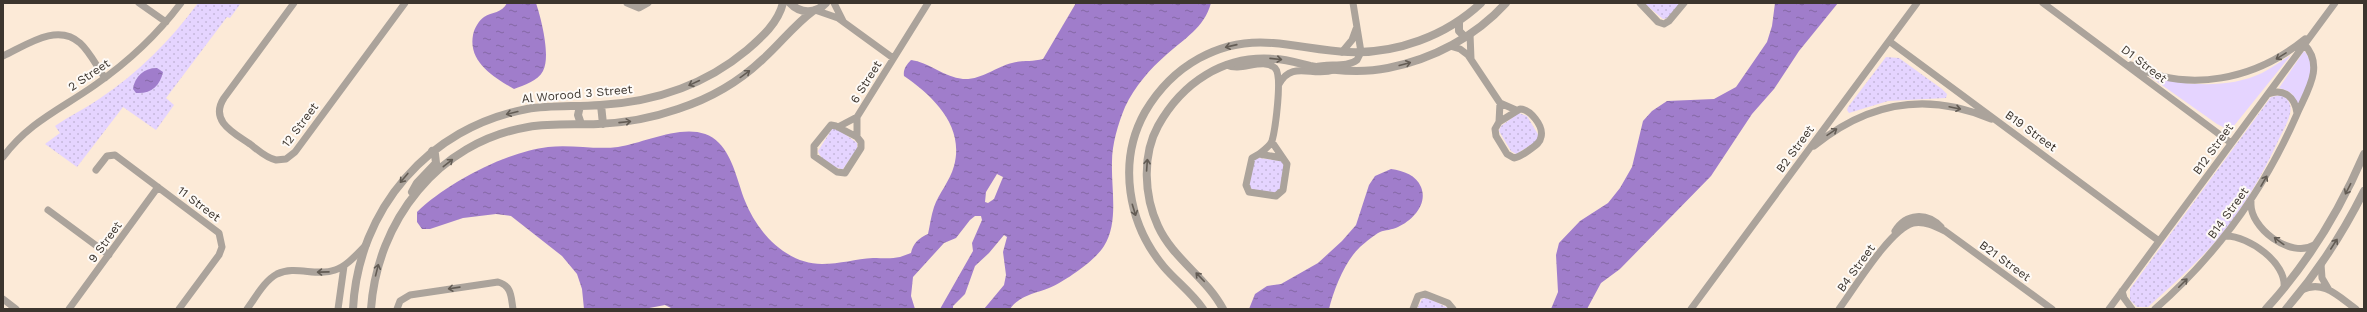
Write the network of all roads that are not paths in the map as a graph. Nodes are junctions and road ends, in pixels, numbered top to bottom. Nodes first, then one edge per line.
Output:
1 (139, 3) edge
2 (181, 3) edge
3 (294, 3) edge
4 (404, 3) edge
5 (627, 3) edge
6 (648, 3) edge
7 (783, 3) edge
8 (790, 3) edge
9 (826, 3) edge
10 (834, 3) edge
11 (928, 3) edge
12 (1353, 3) edge
13 (1481, 3) edge
14 (1506, 3) edge
15 (1640, 3) edge
16 (1684, 3) edge
17 (1917, 3) edge
18 (2043, 3) edge
19 (2335, 3) edge
20 (814, 11) junction
21 (1459, 21) junction
22 (166, 22) junction
23 (844, 22) junction
24 (1356, 29) junction
25 (2313, 33) junction
26 (1468, 36) junction
27 (1889, 41) junction
28 (2304, 44) junction
29 (1450, 46) junction
30 (1342, 52) junction
31 (1361, 52) junction
32 (3, 56) edge
33 (893, 58) junction
34 (2117, 58) junction
35 (1472, 59) junction
36 (1226, 64) junction
37 (1314, 67) junction
38 (1335, 70) junction
39 (105, 78) junction
40 (1279, 85) junction
41 (2268, 94) junction
42 (1500, 104) junction
43 (602, 105) junction
44 (580, 106) junction
45 (1516, 110) junction
46 (2297, 114) junction
47 (857, 117) junction
48 (1498, 122) junction
49 (2000, 123) junction
50 (581, 124) junction
51 (603, 124) junction
52 (838, 126) junction
53 (857, 138) junction
54 (1272, 142) junction
55 (2231, 143) junction
56 (432, 151) junction
57 (1259, 154) junction
58 (2364, 154) edge
59 (1802, 157) junction
60 (3, 158) edge
61 (1282, 158) junction
62 (96, 170) dead end
63 (158, 187) junction
64 (2364, 190) edge
65 (410, 200) junction
66 (2251, 201) junction
67 (48, 210) dead end
68 (2226, 236) junction
69 (1890, 239) joint
70 (2159, 240) junction
71 (366, 245) junction
72 (2314, 246) junction
73 (109, 255) junction
74 (2321, 264) junction
75 (344, 266) junction
76 (2284, 288) junction
77 (2329, 290) junction
78 (2301, 291) junction
79 (2122, 292) junction
80 (354, 296) junction
81 (3, 299) edge
82 (16, 309) edge
83 (68, 309) edge
84 (179, 309) edge
85 (247, 309) edge
86 (338, 309) edge
87 (353, 309) edge
88 (357, 309) edge
89 (371, 309) edge
90 (397, 309) edge
91 (513, 309) edge
92 (1203, 309) edge
93 (1223, 309) edge
94 (1413, 309) edge
95 (1453, 309) edge
96 (1691, 309) edge
97 (1839, 309) edge
98 (2052, 309) edge
99 (2109, 309) edge
100 (2132, 309) edge
101 (2155, 309) edge
102 (2266, 309) edge
103 (2286, 309) edge
104 (2356, 309) edge

1 - 22 street
2 - 22 street, 2 Street
3 - 4 street, 12 Street
5 - 6 street
7 -> 43 street, Al Worood 3 Street
8 - 20 street
9 - 20 street
10 - 23 street
11 - 33 street, 6 Street
12 - 24 street
13 - 21 street
14 - 26 street
15 - 16 street
17 - 27 street, B2 Street
18 - 34 street, D1 Street
19 - 25 street, B12 Street
20 - 23 street
51 -> 20 street
21 - 26 street
21 - 31 street
22 - 39 street, 2 Street
23 - 33 street
24 - 30 street
24 - 31 street
25 - 28 street, B12 Street
25 -> 34 street
26 - 29 street
26 - 35 street
27 - 49 street, B19 Street
27 - 59 street, B2 Street
28 - 41 street, B12 Street
28 - 46 street, B14 Street
29 - 35 street
38 -> 29 street
30 - 31 street
30 -> 92 street
31 - 37 street
32 - 39 street
33 - 47 street, 6 Street
34 - 55 street, D1 Street
35 - 42 street
36 -> 37 street
36 - 40 street
93 -> 36 street
37 - 38 street
38 - 40 street
39 - 60 street, 2 Street
40 - 54 street
41 - 46 street
41 - 55 street, B12 Street
42 - 45 street
42 - 48 street
43 - 44 street, Al Worood 3 Street
43 - 51 street
44 - 50 street
44 -> 56 street, Al Worood 3 Street
45 - 48 street
45 - 48 street
66 -> 46 street, B14 Street
47 - 52 street, 6 Street
47 - 53 street, 6 Street
59 -> 49 street
49 - 70 street, B19 Street
50 - 51 street
65 -> 50 street
52 - 53 street
52 - 53 street, 6 Street
54 - 57 street
54 - 61 street
55 - 70 street, B12 Street
56 - 65 street
56 -> 71 street, Al Worood 3 Street
57 - 61 street
57 - 61 street
58 -> 72 street
59 - 96 street, B2 Street
62 - 63 street, 11 Street
63 - 73 street, 9 Street
63 - 84 street, 11 Street
74 -> 64 street
89 -> 65 street
66 - 68 street, B14 Street
72 -> 66 street
67 - 73 street
68 - 76 street
101 -> 68 street, B14 Street
69 - 97 street, B4 Street
69 - 98 street, B21 Street
70 - 79 street, B12 Street
71 - 75 street
71 - 80 street, Al Worood 3 Street
72 - 76 street
73 - 83 street, 9 Street
74 - 77 street
74 - 78 street
75 -> 85 street
75 - 86 street
76 - 102 street
77 - 78 street
77 - 104 street
78 - 103 street
79 - 99 street, B12 Street
79 - 100 street
80 - 87 street, Al Worood 3 Street
80 - 88 street
81 - 82 street
91 -> 90 street
94 - 95 street

